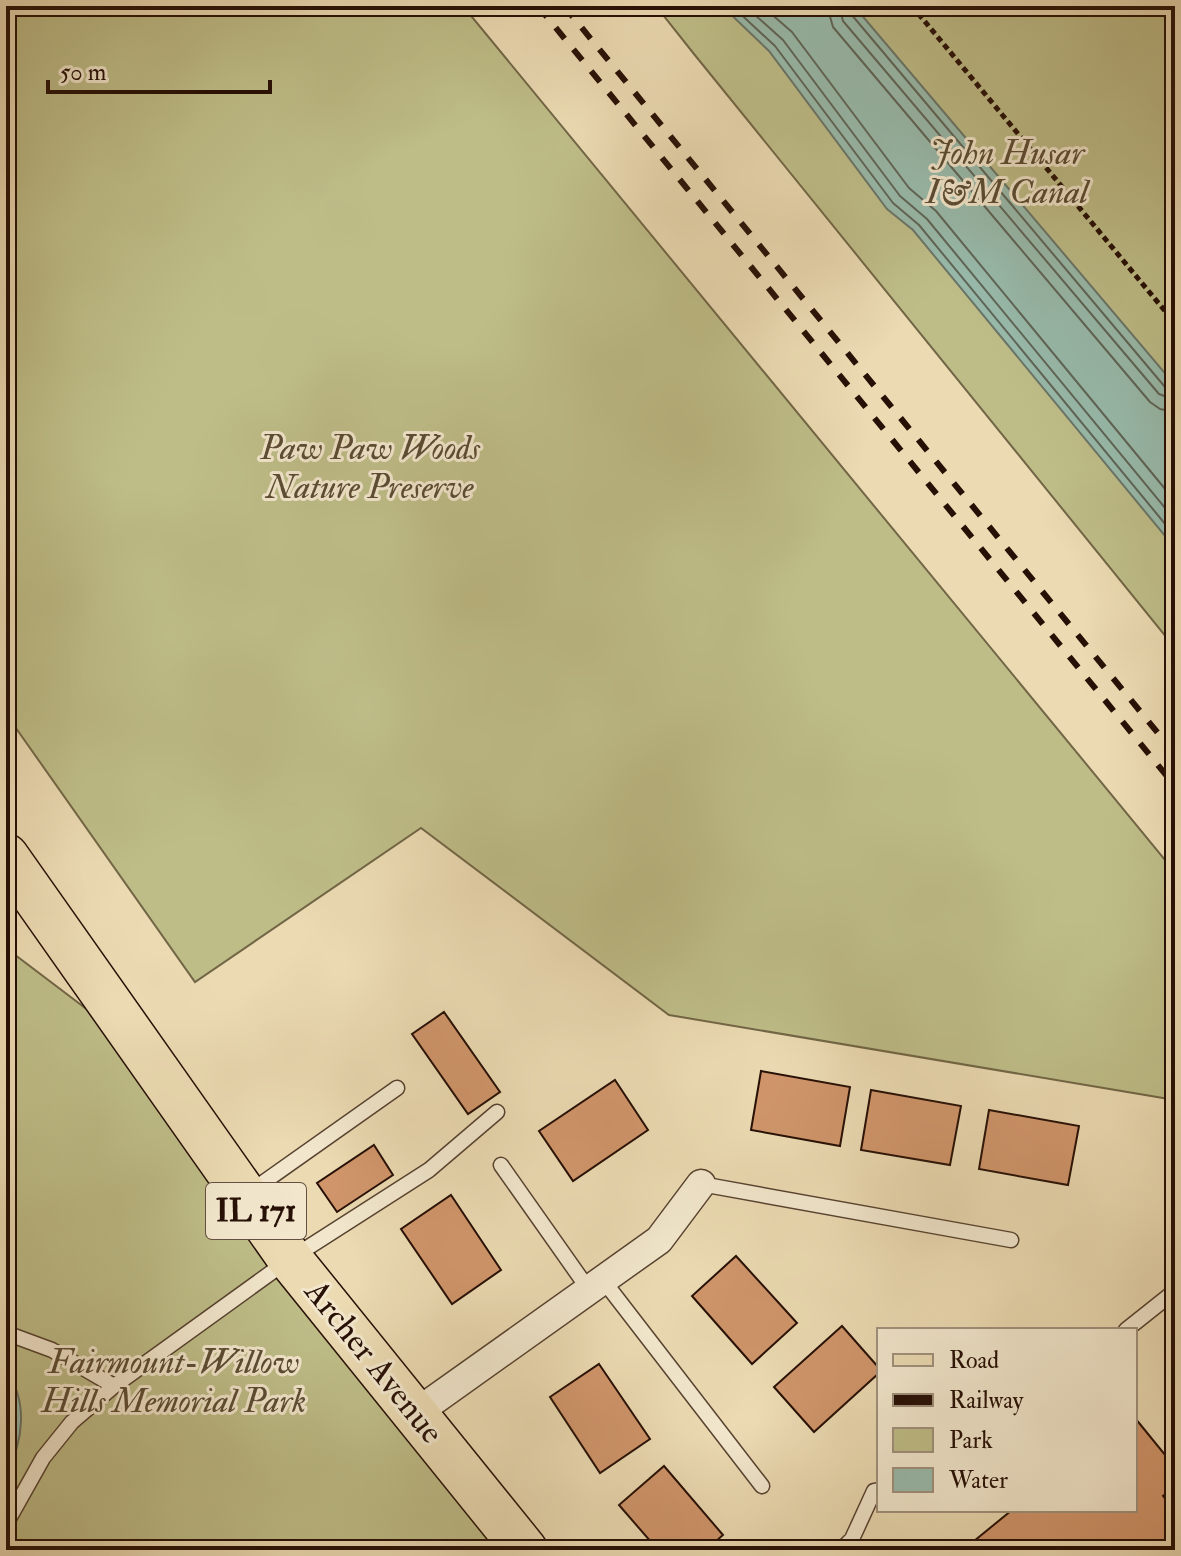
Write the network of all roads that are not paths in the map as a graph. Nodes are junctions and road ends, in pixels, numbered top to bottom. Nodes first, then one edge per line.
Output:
1 (6, 856) edge
2 (397, 1088) dead end
3 (497, 1112) dead end
4 (501, 1165) dead end
5 (701, 1184) joint
6 (245, 1195) junction
7 (1011, 1240) dead end
8 (290, 1259) junction
9 (596, 1285) junction
10 (1175, 1291) edge
11 (1129, 1328) edge
12 (6, 1333) edge
13 (114, 1386) junction
14 (416, 1413) junction
15 (762, 1486) dead end
16 (877, 1490) edge
17 (6, 1524) edge
18 (525, 1550) edge
19 (841, 1550) edge

1 - 6 main road, Archer Avenue / IL 171
2 - 6 lane
3 - 8 lane
4 - 9 lane
5 - 7 lane
5 - 9 street
6 - 8 main road, Archer Avenue / IL 171
8 - 13 lane
8 - 14 main road, Archer Avenue / IL 171
9 - 14 street
9 - 15 lane
10 - 11 lane
12 - 13 lane
13 - 17 lane
14 - 18 main road, Archer Avenue / IL 171
16 - 19 lane

